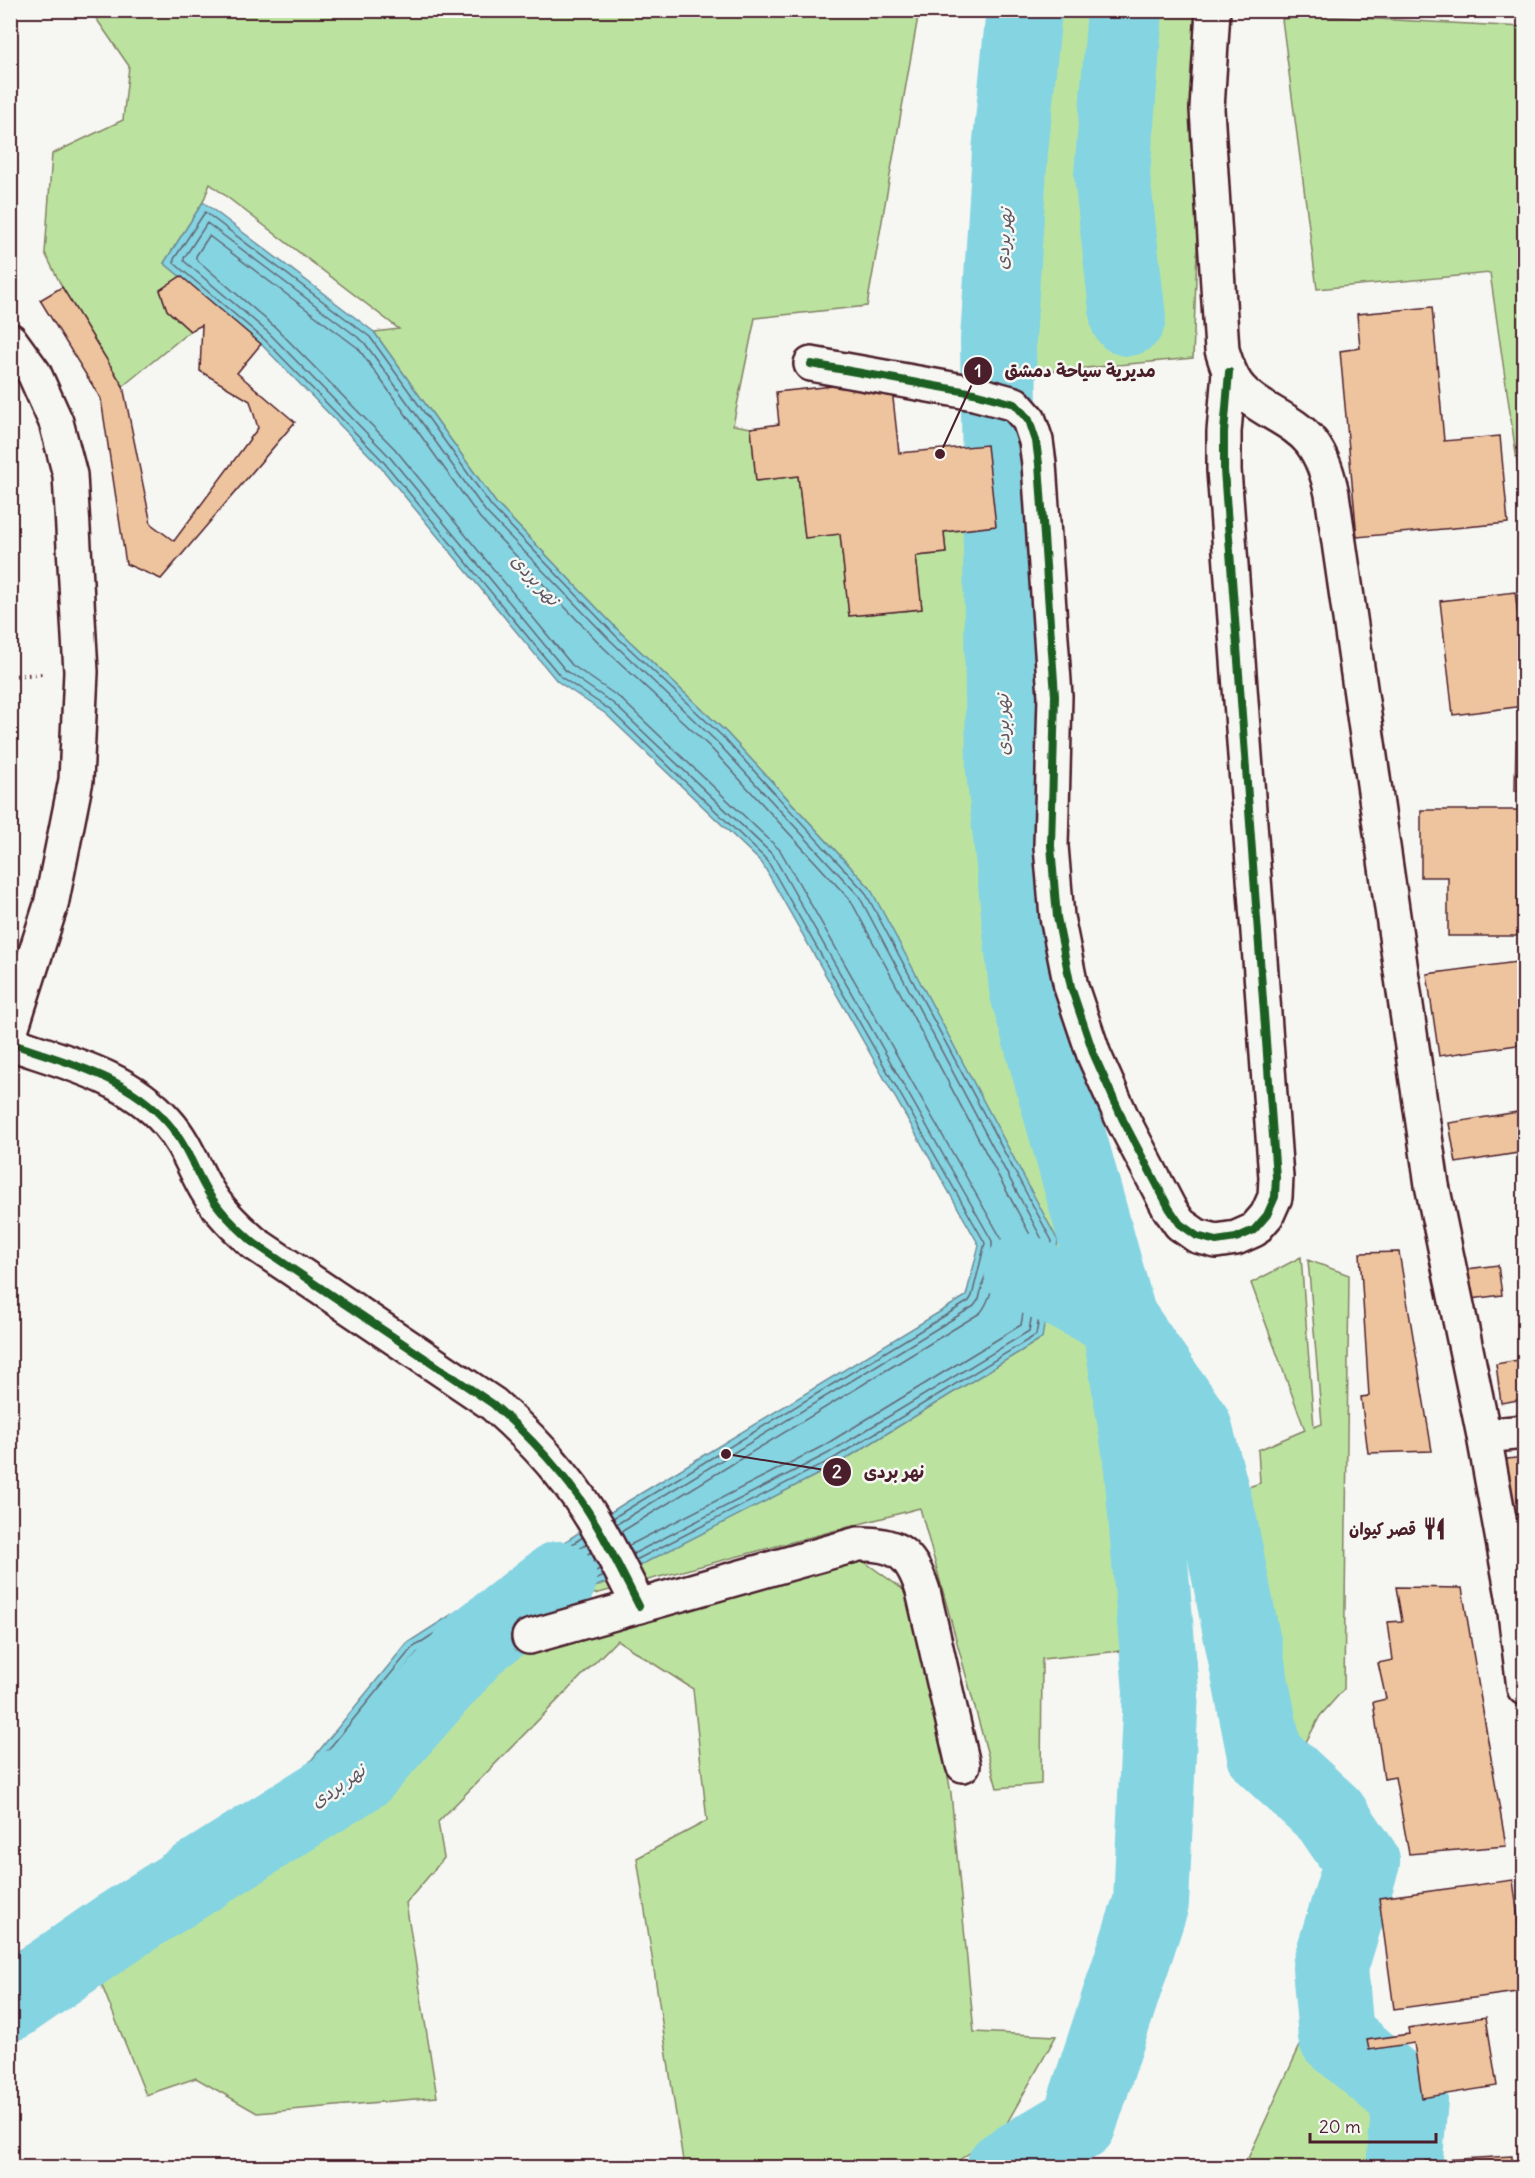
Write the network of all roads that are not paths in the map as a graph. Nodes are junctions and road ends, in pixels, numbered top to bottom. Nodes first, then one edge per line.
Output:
1 (1213, 10) edge
2 (10, 340) edge
3 (811, 364) dead end
4 (1229, 372) junction
5 (10, 1033) edge
6 (10, 1042) edge
7 (1524, 1432) edge
8 (1484, 1436) junction
9 (639, 1606) junction
10 (529, 1637) dead end
11 (1524, 1688) edge
12 (963, 1765) dead end

1 - 4 street
2 - 5 street
3 - 4 street
4 - 8 street
6 - 9 street
7 - 8 street
8 - 11 street
9 - 10 street
9 - 12 street

